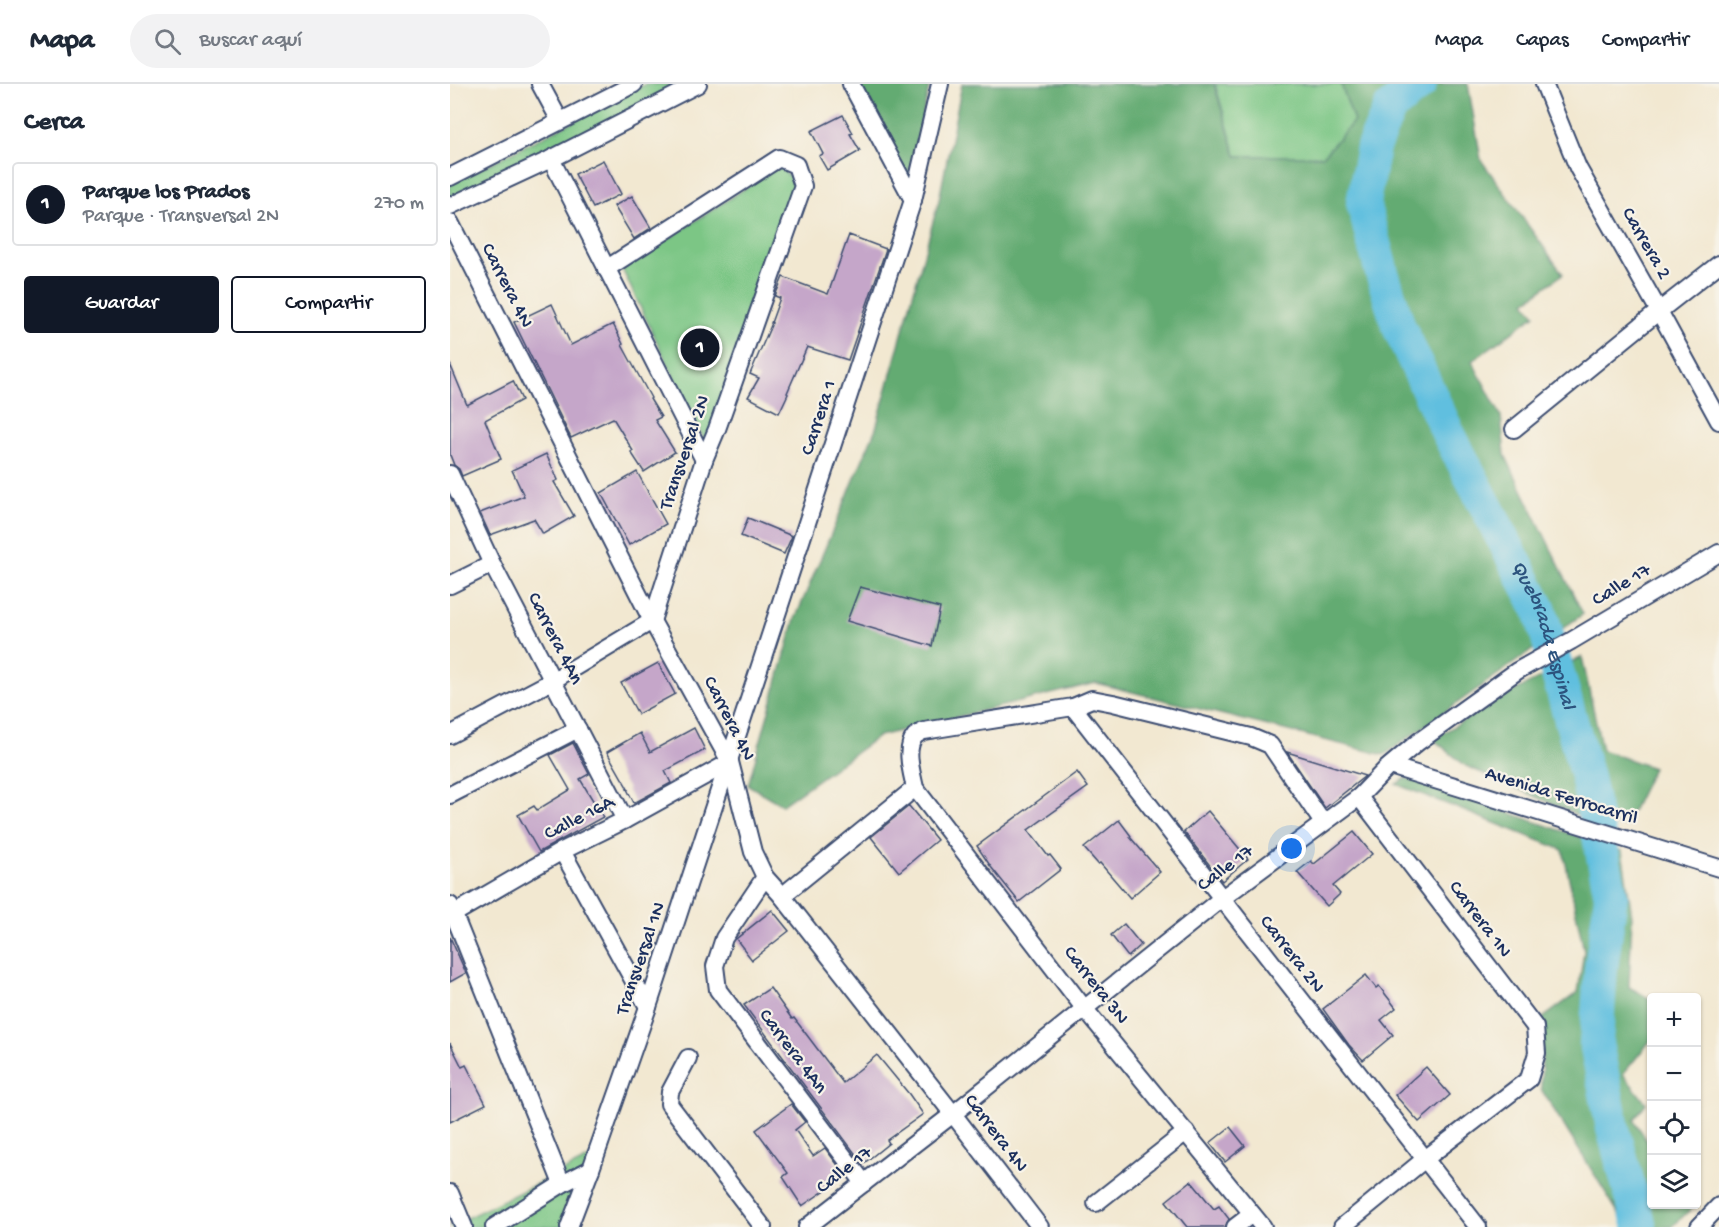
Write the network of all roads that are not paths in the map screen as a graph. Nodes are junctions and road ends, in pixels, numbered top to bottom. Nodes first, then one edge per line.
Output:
1 (540, 84) edge
2 (634, 84) edge
3 (698, 84) edge
4 (851, 84) edge
5 (940, 84) edge
6 (1544, 84) edge
7 (560, 121) junction
8 (551, 159) junction
9 (450, 177) edge
10 (913, 200) junction
11 (450, 206) edge
12 (450, 222) edge
13 (1719, 264) edge
14 (606, 268) junction
15 (1659, 310) junction
16 (1719, 421) edge
17 (1514, 429) dead end
18 (704, 460) junction
19 (450, 474) edge
20 (1719, 553) edge
21 (492, 564) junction
22 (450, 585) edge
23 (652, 621) junction
24 (552, 681) junction
25 (1073, 707) junction
26 (578, 729) junction
27 (450, 735) edge
28 (730, 762) junction
29 (1390, 766) junction
30 (915, 788) junction
31 (450, 795) edge
32 (1359, 797) junction
33 (625, 820) junction
34 (1323, 823) junction
35 (562, 851) junction
36 (1719, 868) edge
37 (765, 877) junction
38 (782, 897) junction
39 (1221, 899) junction
40 (451, 912) edge
41 (648, 1007) junction
42 (1084, 1008) junction
43 (688, 1058) dead end
44 (953, 1114) junction
45 (1186, 1132) junction
46 (1425, 1159) junction
47 (591, 1169) junction
48 (864, 1183) junction
49 (562, 1184) junction
50 (450, 1193) edge
51 (1096, 1203) dead end
52 (1719, 1206) edge
53 (1258, 1220) edge
54 (818, 1224) edge
55 (464, 1227) edge
56 (494, 1227) edge
57 (568, 1227) edge
58 (763, 1227) edge
59 (1040, 1227) edge
60 (1235, 1227) edge
61 (1342, 1227) edge
62 (1478, 1227) edge
63 (1699, 1227) edge

1 - 7 street
2 - 7 street
3 - 8 street
4 - 10 street
5 - 10 street, Carrera 1
6 - 15 street, Carrera 2
7 - 9 street
8 - 11 street
8 - 14 street
10 - 28 street, Carrera 1
12 - 23 street, Carrera 4N
13 - 15 street
14 - 18 street
14 - 18 street, Transversal 2N
15 - 16 street, Carrera 2
15 - 17 street
18 - 23 street, Transversal 2N
19 - 21 street, Carrera 4An
20 - 29 street, Calle 17
21 - 22 street
21 - 24 street, Carrera 4An
23 - 24 street
23 - 28 street, Carrera 4N
24 - 26 street, Carrera 4An
24 - 27 street
25 - 30 street, Carrera 3N
25 - 34 street
25 - 39 street, Carrera 2N
26 - 31 street
26 - 33 street, Carrera 4An
28 - 33 street, Calle 16A
28 - 37 street, Carrera 4N
28 - 41 street, Transversal 1N
29 - 32 street, Calle 17
29 - 36 street, Avenida Ferrocarril
30 - 38 street
30 - 42 street, Carrera 3N
32 - 34 street, Calle 17
32 - 46 street, Carrera 1N
33 - 35 street, Calle 16A
34 - 39 street, Calle 17
35 - 40 street, Calle 16A
35 - 41 street
37 - 38 street, Carrera 4N
37 - 48 street, Carrera 4An
38 - 44 street, Carrera 4N
39 - 42 street, Calle 17
39 - 46 street, Carrera 2N
40 - 49 street
41 - 47 street, Transversal 1N
42 - 44 street, Calle 17
42 - 45 street, Carrera 3N
43 - 58 street
44 - 48 street, Calle 17
44 - 59 street, Carrera 4N
45 - 51 street
45 - 53 street, Carrera 3N
46 - 61 street
46 - 62 street, Carrera 2N
47 - 49 street
47 - 57 street, Transversal 1N
48 - 54 street, Calle 17
49 - 56 street
50 - 55 street
52 - 63 street
53 - 60 street

